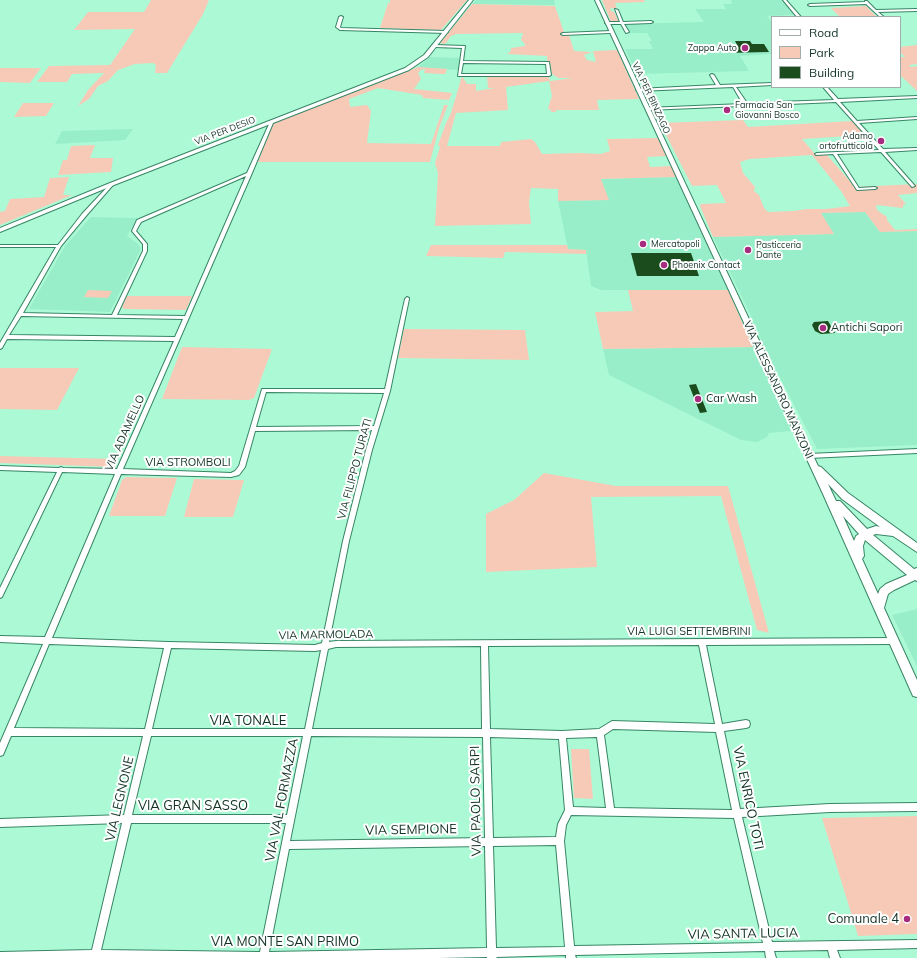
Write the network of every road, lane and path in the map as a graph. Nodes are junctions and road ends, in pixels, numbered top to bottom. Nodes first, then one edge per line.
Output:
1 (471, 0) edge
2 (474, 0) edge
3 (597, 0) edge
4 (784, 0) edge
5 (864, 0) edge
6 (867, 3) junction
7 (810, 5) dead end
8 (464, 9) junction
9 (616, 10) dead end
10 (917, 10) edge
11 (876, 11) junction
12 (798, 16) edge
13 (881, 16) edge
14 (341, 17) dead end
15 (651, 22) dead end
16 (607, 23) junction
17 (623, 23) junction
18 (446, 32) junction
19 (610, 32) junction
20 (628, 32) dead end
21 (563, 34) dead end
22 (435, 46) junction
23 (462, 62) junction
24 (712, 75) dead end
25 (771, 84) edge
26 (719, 86) junction
27 (734, 86) junction
28 (826, 88) edge
29 (638, 90) junction
30 (917, 98) edge
31 (837, 101) junction
32 (745, 104) junction
33 (647, 109) junction
34 (917, 118) edge
35 (856, 122) junction
36 (270, 123) junction
37 (917, 148) edge
38 (881, 150) junction
39 (817, 154) dead end
40 (834, 154) junction
41 (676, 170) joint
42 (250, 173) junction
43 (112, 184) junction
44 (913, 186) dead end
45 (875, 188) dead end
46 (0, 230) edge
47 (0, 246) edge
48 (59, 246) junction
49 (407, 299) dead end
50 (19, 314) junction
51 (114, 316) junction
52 (187, 318) junction
53 (0, 333) edge
54 (7, 335) junction
55 (178, 339) junction
56 (0, 347) edge
57 (387, 391) junction
58 (375, 428) junction
59 (253, 429) junction
60 (917, 451) edge
61 (810, 459) junction
62 (0, 468) edge
63 (61, 469) junction
64 (119, 472) junction
65 (828, 494) junction
66 (896, 532) junction
67 (865, 534) junction
68 (916, 549) edge
69 (860, 562) junction
70 (916, 575) edge
71 (0, 595) edge
72 (879, 609) junction
73 (0, 639) edge
74 (47, 641) junction
75 (894, 641) junction
76 (702, 643) junction
77 (484, 644) junction
78 (168, 645) junction
79 (325, 646) junction
80 (917, 692) edge
81 (746, 724) dead end
82 (720, 728) junction
83 (8, 732) junction
84 (148, 732) junction
85 (308, 733) junction
86 (487, 733) junction
87 (600, 733) junction
88 (562, 735) junction
89 (0, 752) edge
90 (917, 807) edge
91 (569, 811) junction
92 (610, 811) junction
93 (737, 814) junction
94 (128, 819) junction
95 (291, 819) junction
96 (0, 823) edge
97 (560, 841) junction
98 (489, 842) junction
99 (286, 845) junction
100 (917, 944) edge
101 (831, 946) junction
102 (769, 947) junction
103 (571, 954) edge
104 (96, 956) edge
105 (492, 956) edge
106 (0, 957) edge
107 (263, 957) edge
108 (771, 958) edge
109 (835, 958) edge

1 - 8 main road
2 - 8 main road
3 - 16 main road, VIA PER BINZAGO
4 - 12 street
5 - 6 street
6 - 7 street
6 - 11 street
8 - 18 main road, VIA PER DESIO
9 - 17 street
10 - 11 street
11 - 13 street
14 - 18 street
15 - 17 street
16 - 17 street
16 - 19 main road, VIA PER BINZAGO
17 - 20 street
18 - 22 main road, VIA PER DESIO
19 - 21 street
19 - 29 main road, VIA PER BINZAGO
22 - 23 street
22 - 36 main road, VIA PER DESIO
23 - 23 street
24 - 26 street
25 - 27 street
26 - 27 street
26 - 29 street
27 - 32 street
28 - 31 street
29 - 33 main road, VIA PER BINZAGO
30 - 31 street
31 - 32 street
31 - 35 street
32 - 33 street
33 - 41 main road, VIA PER BINZAGO
34 - 35 street
35 - 38 street
36 - 42 street, VIA ADAMELLO
36 - 43 main road, VIA PER DESIO
37 - 38 street
38 - 40 street
38 - 44 street
39 - 40 street
40 - 45 street
41 - 61 main road, VIA ALESSANDRO MANZONI
42 - 51 street
42 - 52 street, VIA ADAMELLO
43 - 46 main road, VIA PER DESIO
43 - 48 street
47 - 48 street
48 - 50 street
49 - 57 street, VIA FILIPPO TURATI
50 - 51 street
50 - 54 street
51 - 52 street
52 - 55 street, VIA ADAMELLO
53 - 54 street
54 - 55 street
54 - 56 street
55 - 64 street, VIA ADAMELLO
57 - 58 street, VIA FILIPPO TURATI
57 - 59 street, VIA STROMBOLI
58 - 59 street
58 - 79 street, VIA FILIPPO TURATI
59 - 64 street, VIA STROMBOLI
60 - 61 street
61 - 65 main road, VIA ALESSANDRO MANZONI
61 - 66 main road
62 - 63 street, VIA STROMBOLI
63 - 64 street, VIA STROMBOLI
63 - 71 street
64 - 74 street, VIA ADAMELLO
65 - 67 main road
65 - 69 main road, VIA ALESSANDRO MANZONI
66 - 67 main road
66 - 68 main road
67 - 69 main road
67 - 70 main road
69 - 72 main road, VIA ALESSANDRO MANZONI
70 - 72 main road
72 - 75 main road, VIA ALESSANDRO MANZONI
73 - 74 street, VIA MARMOLADA
74 - 78 street, VIA MARMOLADA
74 - 83 street, VIA ADAMELLO
75 - 76 street, VIA LUIGI SETTEMBRINI
75 - 80 main road, VIA ALESSANDRO MANZONI
76 - 77 street, VIA LUIGI SETTEMBRINI
76 - 82 street, VIA ENRICO TOTI
77 - 79 street, VIA MARMOLADA
77 - 86 street, VIA PAOLO SARPI
78 - 79 street, VIA MARMOLADA
78 - 84 street, VIA LEGNONE
79 - 85 street, VIA VAL FORMAZZA
81 - 82 street
82 - 87 street
82 - 93 street, VIA ENRICO TOTI
83 - 84 street, VIA TONALE
83 - 89 street, VIA ADAMELLO
84 - 85 street, VIA TONALE
84 - 94 street, VIA LEGNONE
85 - 86 street, VIA TONALE
85 - 95 street, VIA VAL FORMAZZA
86 - 88 street, VIA TONALE
86 - 98 street, VIA PAOLO SARPI
87 - 88 street, VIA TONALE
87 - 92 street
88 - 91 street
90 - 93 street
91 - 92 street
91 - 97 street
92 - 93 street
93 - 102 street, VIA ENRICO TOTI
94 - 95 street, VIA GRAN SASSO
94 - 96 street, VIA GRAN SASSO
94 - 104 street, VIA LEGNONE
95 - 99 street, VIA VAL FORMAZZA
97 - 98 street, VIA SEMPIONE
97 - 103 street
98 - 99 street, VIA SEMPIONE
98 - 105 street, VIA PAOLO SARPI
99 - 107 street, VIA VAL FORMAZZA
100 - 101 street, VIA SANTA LUCIA
101 - 102 street, VIA SANTA LUCIA
101 - 109 street
102 - 103 street, VIA SANTA LUCIA
102 - 108 street, VIA ENRICO TOTI
103 - 105 street, VIA MONTE SAN PRIMO
104 - 106 street, VIA MONTE SAN PRIMO
104 - 107 street, VIA MONTE SAN PRIMO
105 - 107 street, VIA MONTE SAN PRIMO

